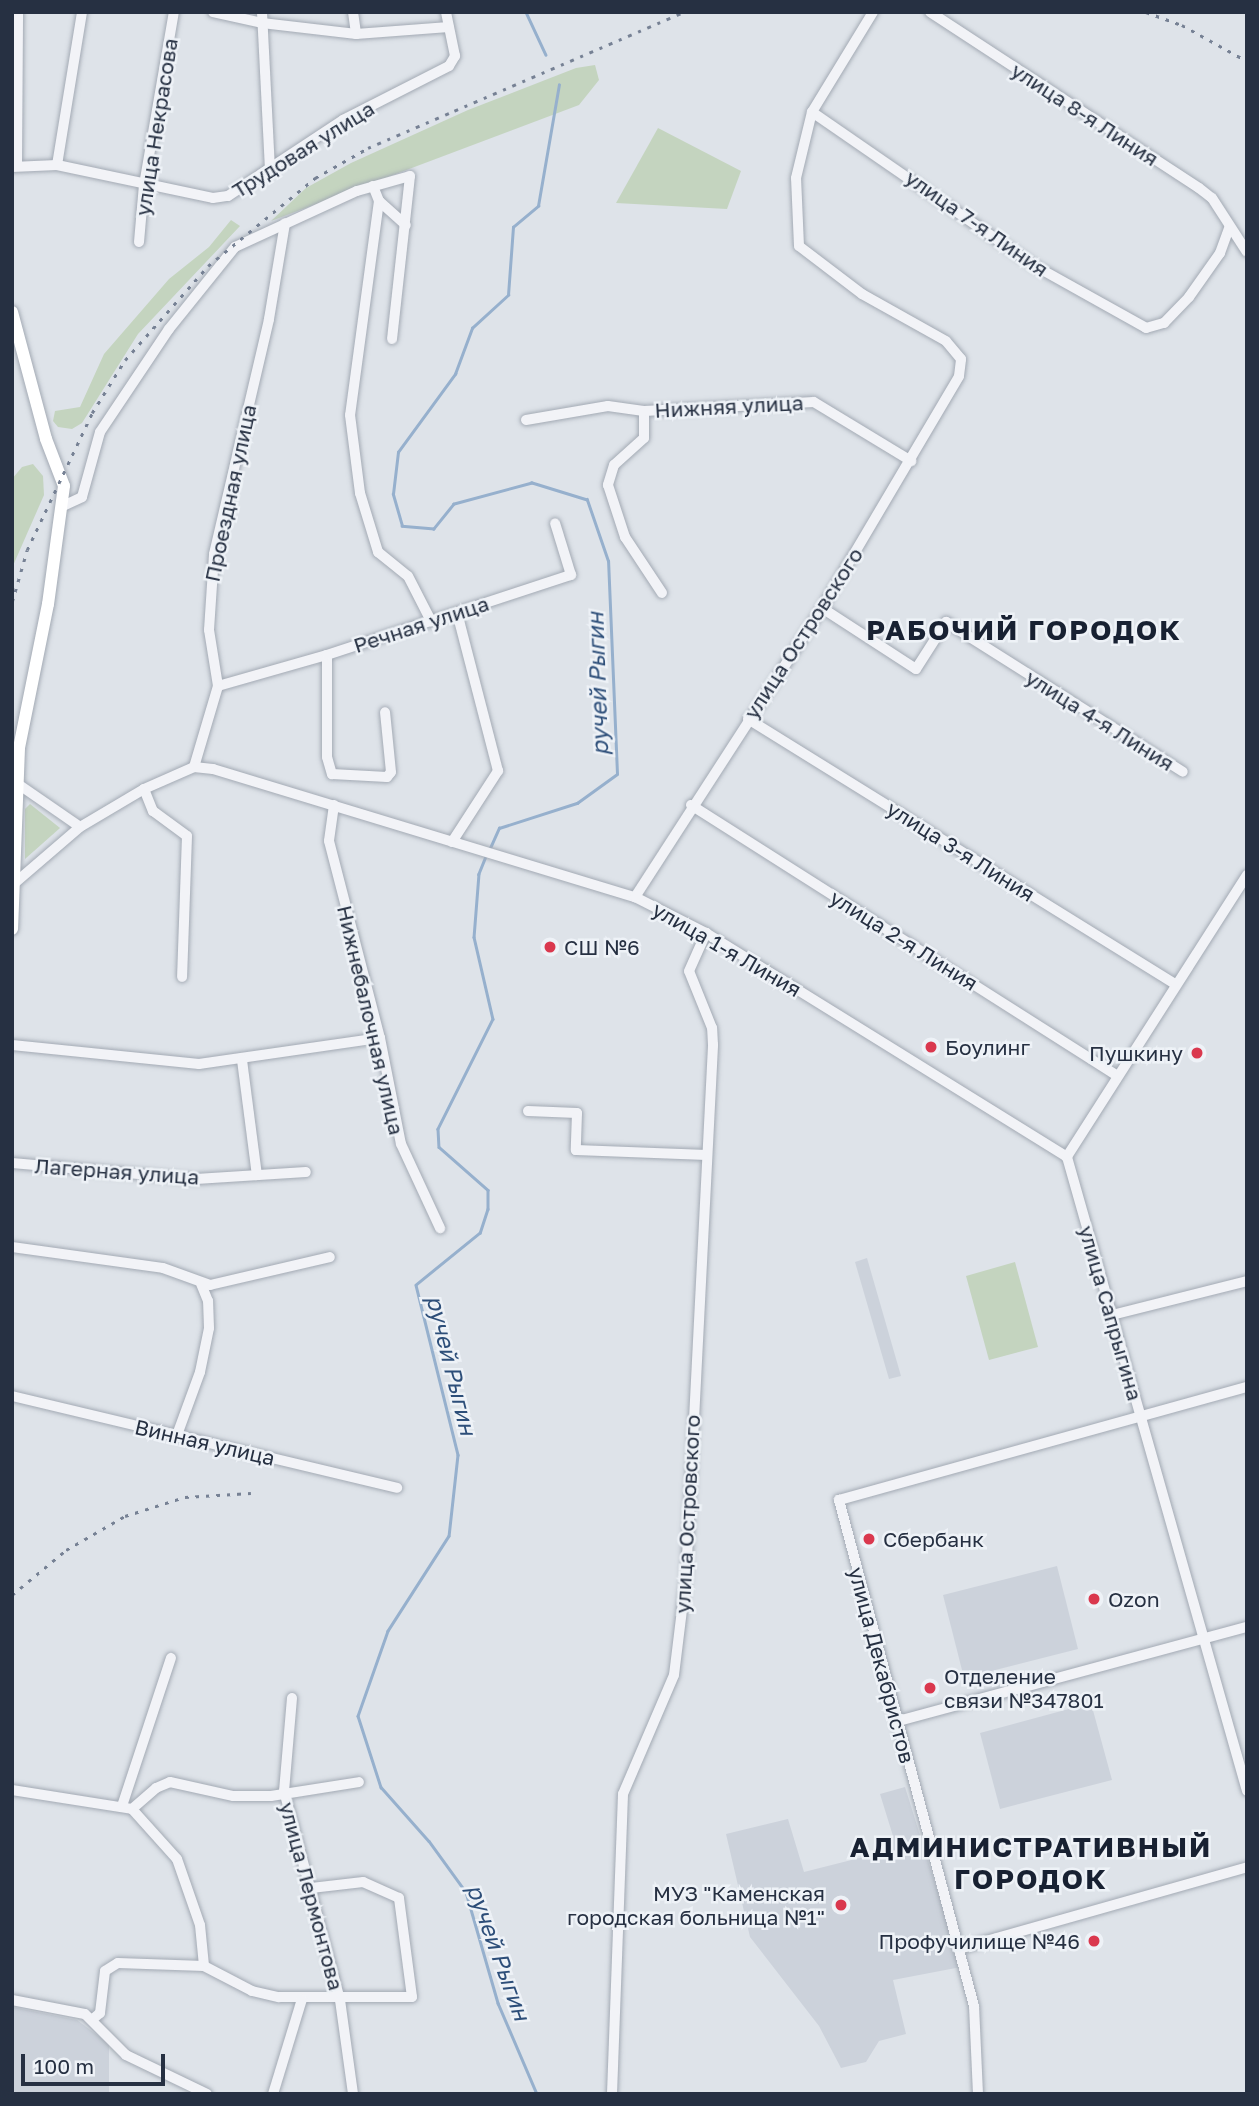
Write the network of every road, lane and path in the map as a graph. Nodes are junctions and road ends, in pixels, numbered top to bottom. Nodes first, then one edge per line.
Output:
1 (18, 12) edge
2 (82, 12) edge
3 (174, 12) edge
4 (213, 12) edge
5 (353, 12) edge
6 (446, 12) edge
7 (873, 12) edge
8 (930, 12) edge
9 (262, 18) edge
10 (449, 27) junction
11 (356, 34) junction
12 (812, 112) junction
13 (15, 165) edge
14 (57, 165) junction
15 (270, 170) junction
16 (144, 185) junction
17 (373, 186) junction
18 (379, 201) junction
19 (285, 223) junction
20 (406, 225) junction
21 (1229, 228) junction
22 (139, 242) dead end
23 (1247, 252) edge
24 (12, 312) edge
25 (392, 339) dead end
26 (643, 411) junction
27 (526, 420) dead end
28 (911, 461) junction
29 (63, 506) junction
30 (555, 523) dead end
31 (662, 593) dead end
32 (822, 608) junction
33 (457, 612) junction
34 (431, 621) junction
35 (327, 655) junction
36 (218, 686) junction
37 (385, 712) dead end
38 (748, 719) junction
39 (194, 767) junction
40 (1183, 772) dead end
41 (18, 784) junction
42 (144, 789) junction
43 (334, 805) junction
44 (691, 806) junction
45 (80, 827) junction
46 (452, 842) junction
47 (1247, 875) edge
48 (16, 883) junction
49 (635, 897) junction
50 (12, 929) edge
51 (706, 933) junction
52 (182, 978) dead end
53 (1175, 984) junction
54 (380, 1038) junction
55 (12, 1045) edge
56 (242, 1060) junction
57 (1116, 1075) junction
58 (528, 1111) dead end
59 (708, 1155) junction
60 (1067, 1157) junction
61 (12, 1163) edge
62 (306, 1172) dead end
63 (257, 1175) junction
64 (440, 1228) dead end
65 (12, 1247) edge
66 (330, 1257) dead end
67 (1247, 1281) edge
68 (201, 1284) junction
69 (1112, 1315) junction
70 (1247, 1387) edge
71 (12, 1396) edge
72 (1141, 1417) junction
73 (177, 1435) junction
74 (397, 1488) dead end
75 (1247, 1627) edge
76 (1203, 1639) junction
77 (171, 1658) dead end
78 (292, 1698) dead end
79 (898, 1721) junction
80 (359, 1782) dead end
81 (12, 1790) edge
82 (284, 1791) junction
83 (1247, 1791) edge
84 (127, 1807) junction
85 (1247, 1867) edge
86 (311, 1888) junction
87 (958, 1950) junction
88 (204, 1966) junction
89 (302, 1999) junction
90 (12, 2000) edge
91 (340, 2000) junction
92 (94, 2018) junction
93 (207, 2094) edge
94 (274, 2094) edge
95 (353, 2094) edge
96 (612, 2094) edge
97 (978, 2094) edge

1 - 13 street
2 - 14 street
3 - 16 street, улица Некрасова
4 - 9 street
5 - 11 street
6 - 10 street, Трудовая улица
7 - 12 street
8 - 21 street, улица 8-я Линия
9 - 11 street
9 - 15 street
10 - 11 street
10 - 15 street, Трудовая улица
12 - 21 street, улица 7-я Линия
12 - 28 street, улица Островского
13 - 14 street, Трудовая улица
14 - 16 street, Трудовая улица
15 - 16 street, Трудовая улица
16 - 22 street, улица Некрасова
17 - 18 street
17 - 19 street
17 - 20 street
18 - 20 street
18 - 34 street
19 - 29 street
19 - 36 street, Проездная улица
20 - 25 street
21 - 23 street, улица 8-я Линия
24 - 29 main road
26 - 27 street, Нижняя улица
26 - 28 street, Нижняя улица
26 - 31 street, Нижняя улица
28 - 32 street, улица Островского
29 - 41 main road
30 - 33 street, Речная улица
32 - 38 street, улица Островского
32 - 40 street, улица 4-я Линия
33 - 34 street, Речная улица
33 - 46 street
34 - 35 street, Речная улица
35 - 36 street, Речная улица
35 - 37 street
36 - 39 street, Проездная улица
38 - 44 street, улица Островского
38 - 53 street, улица 3-я Линия
39 - 42 street
39 - 43 street, улица 1-я Линия
41 - 45 street
41 - 48 main road
42 - 45 street
42 - 52 street
43 - 46 street, улица 1-я Линия
43 - 54 street, Нижнебалочная улица
44 - 49 street, улица Островского
44 - 57 street, улица 2-я Линия
45 - 48 street
46 - 49 street, улица 1-я Линия
47 - 53 street
48 - 50 main road
49 - 51 street, улица 1-я Линия
51 - 59 street, улица Островского
51 - 60 street, улица 1-я Линия
53 - 57 street
54 - 56 street
54 - 64 street, Нижнебалочная улица
55 - 56 street
56 - 63 street
57 - 60 street
58 - 59 street
59 - 96 street, улица Островского
60 - 69 street, улица Сапрыгина
61 - 63 street, Лагерная улица
62 - 63 street, Лагерная улица
65 - 68 street
66 - 68 street
67 - 69 street
68 - 73 street
69 - 72 street, улица Сапрыгина
70 - 72 street
71 - 73 street, Винная улица
72 - 76 street, улица Сапрыгина
72 - 79 street, улица Декабристов
73 - 74 street, Винная улица
75 - 76 street
76 - 79 street
76 - 83 street, улица Сапрыгина
77 - 84 street
78 - 82 street, улица Лермонтова
79 - 87 street, улица Декабристов
80 - 82 street
81 - 84 street
82 - 84 street
82 - 86 street, улица Лермонтова
84 - 88 street
85 - 87 street
86 - 91 street, улица Лермонтова
86 - 91 street
87 - 97 street, улица Декабристов
88 - 89 street
88 - 92 street
89 - 91 street
89 - 94 street
90 - 92 street
91 - 95 street, улица Лермонтова
92 - 93 street

